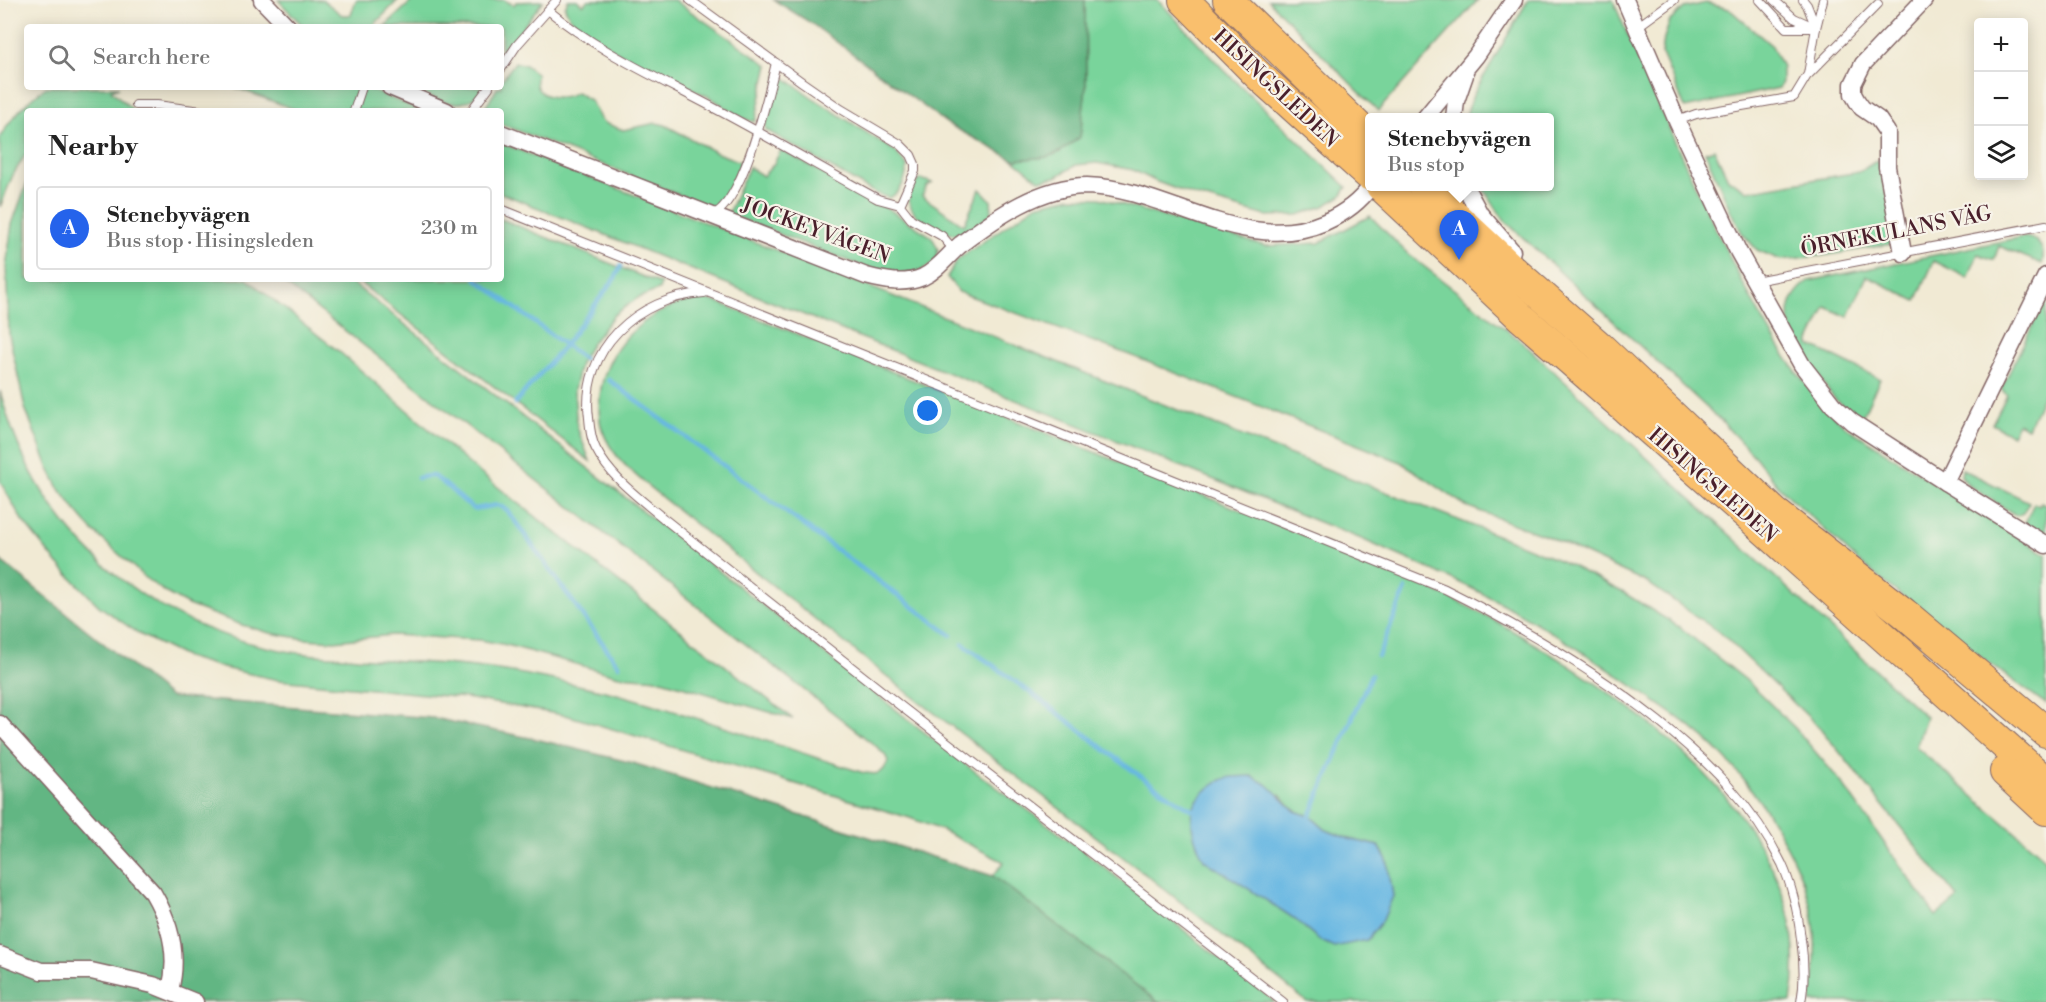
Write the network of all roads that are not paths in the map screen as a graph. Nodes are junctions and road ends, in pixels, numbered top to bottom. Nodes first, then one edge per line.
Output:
1 (262, 0) edge
2 (557, 0) edge
3 (690, 0) edge
4 (1184, 0) edge
5 (1228, 0) edge
6 (1514, 0) edge
7 (1625, 0) edge
8 (1674, 0) edge
9 (1760, 0) edge
10 (1774, 0) edge
11 (1803, 0) edge
12 (1823, 0) edge
13 (1924, 0) edge
14 (1878, 4) dead end
15 (548, 10) junction
16 (285, 24) edge
17 (1637, 27) junction
18 (1816, 28) junction
19 (776, 63) junction
20 (504, 64) edge
21 (1468, 66) junction
22 (1809, 74) junction
23 (361, 90) edge
24 (397, 90) edge
25 (487, 90) edge
26 (136, 105) dead end
27 (179, 108) edge
28 (355, 108) edge
29 (440, 108) edge
30 (473, 108) edge
31 (1428, 113) edge
32 (1454, 113) edge
33 (1677, 121) junction
34 (758, 132) junction
35 (1365, 133) edge
36 (504, 134) edge
37 (1365, 171) edge
38 (1367, 191) edge
39 (1386, 191) edge
40 (1428, 191) edge
41 (1468, 191) edge
42 (900, 205) junction
43 (504, 210) edge
44 (712, 216) junction
45 (2046, 225) edge
46 (954, 250) junction
47 (1902, 253) junction
48 (2046, 276) edge
49 (1755, 281) junction
50 (708, 293) junction
51 (1565, 316) junction
52 (1945, 482) junction
53 (1766, 519) junction
54 (2046, 545) edge
55 (0, 724) edge
56 (2046, 732) edge
57 (2046, 756) edge
58 (2046, 782) edge
59 (2046, 810) edge
60 (0, 955) edge
61 (170, 990) junction
62 (195, 1002) edge
63 (1283, 1002) edge
64 (1801, 1002) edge

1 - 16 street
2 - 15 lane
3 - 19 lane
4 - 37 highway, HISINGSLEDEN
5 - 35 highway, HISINGSLEDEN
6 - 21 street
7 - 17 street
8 - 17 lane
9 - 18 lane
10 - 18 lane
11 - 18 lane
12 - 18 lane
13 - 47 street
14 - 22 lane
15 - 20 lane
15 - 34 lane
17 - 33 street
18 - 22 lane
19 - 34 lane
19 - 42 lane
21 - 31 street
21 - 32 street
22 - 33 lane
23 - 28 lane
24 - 29 street
25 - 30 lane
26 - 27 lane
33 - 49 street
34 - 42 lane
34 - 44 lane
36 - 44 street, JOCKEYVÄGEN
38 - 46 street, JOCKEYVÄGEN
39 - 53 highway, HISINGSLEDEN
40 - 51 highway, HISINGSLEDEN
41 - 51 street
42 - 46 lane
43 - 50 lane
44 - 46 street, JOCKEYVÄGEN
45 - 47 lane, ÖRNEKULANS VÄG
47 - 49 lane, ÖRNEKULANS VÄG
48 - 52 street
49 - 52 street
50 - 63 lane
50 - 64 lane
51 - 53 highway, HISINGSLEDEN
52 - 54 street
53 - 56 highway
53 - 57 highway, HISINGSLEDEN
53 - 58 highway, HISINGSLEDEN
53 - 59 highway
55 - 61 street
60 - 61 street
61 - 62 street

